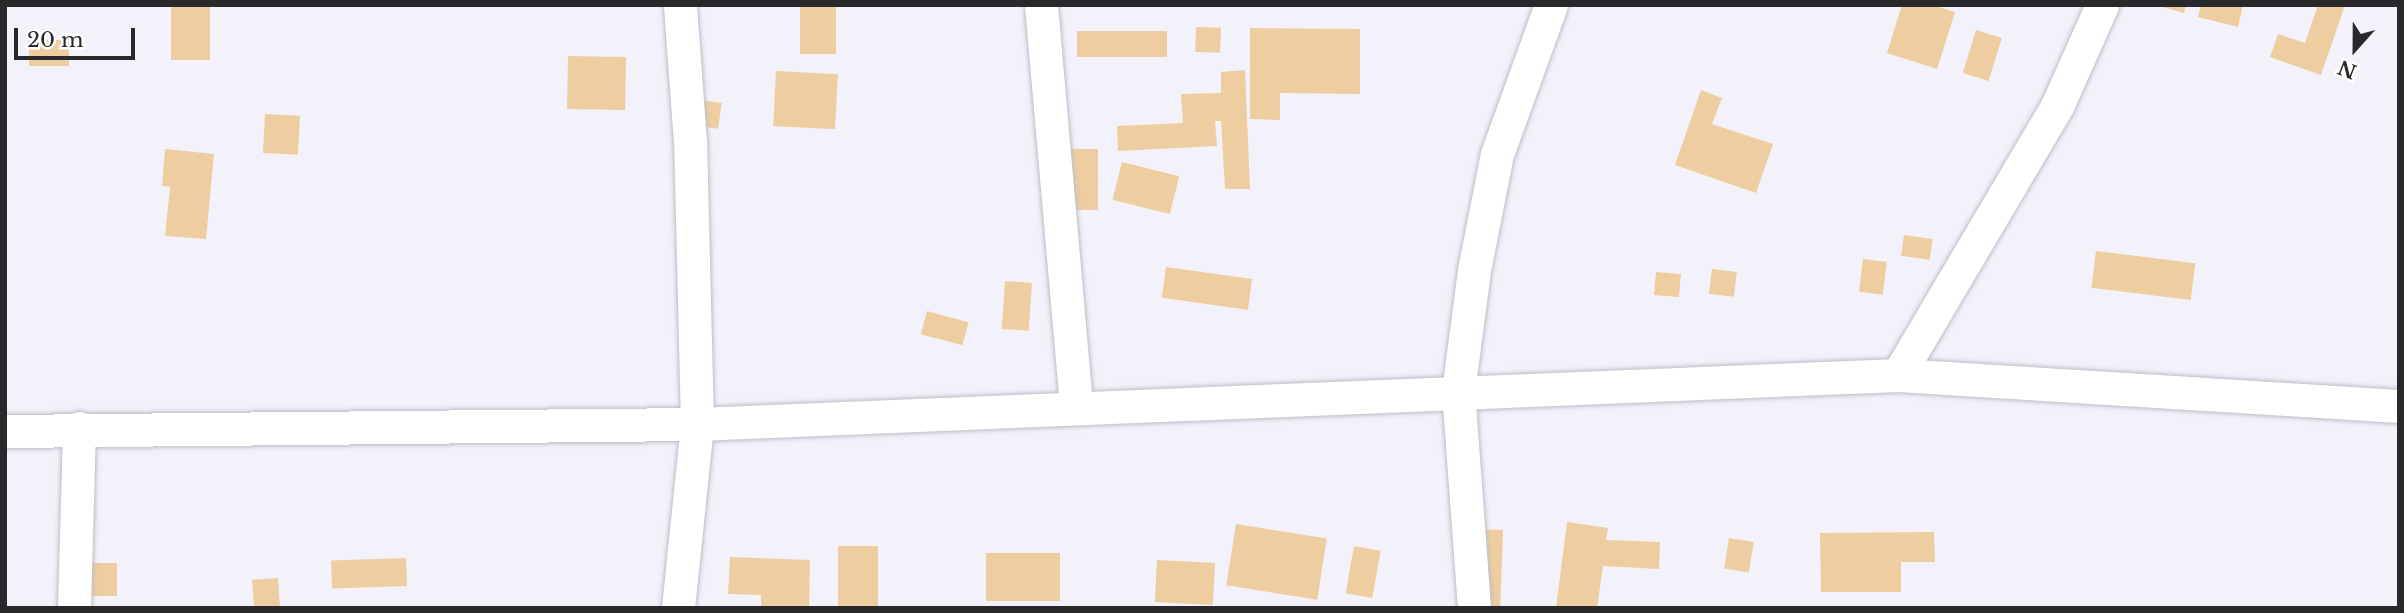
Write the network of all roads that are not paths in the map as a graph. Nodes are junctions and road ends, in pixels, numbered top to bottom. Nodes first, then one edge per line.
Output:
1 (680, 5) edge
2 (1041, 5) edge
3 (2102, 5) edge
4 (1544, 11) edge
5 (1898, 375) junction
6 (1458, 392) junction
7 (2399, 405) edge
8 (1076, 406) junction
9 (697, 424) junction
10 (79, 428) junction
11 (5, 431) edge
12 (74, 608) edge
13 (678, 608) edge
14 (1474, 608) edge

1 - 9 street
2 - 8 street
3 - 5 street
4 - 6 street
5 - 6 street
5 - 7 street
6 - 8 street
6 - 14 street
8 - 9 street
9 - 10 street
9 - 13 street
10 - 11 street
10 - 12 street

